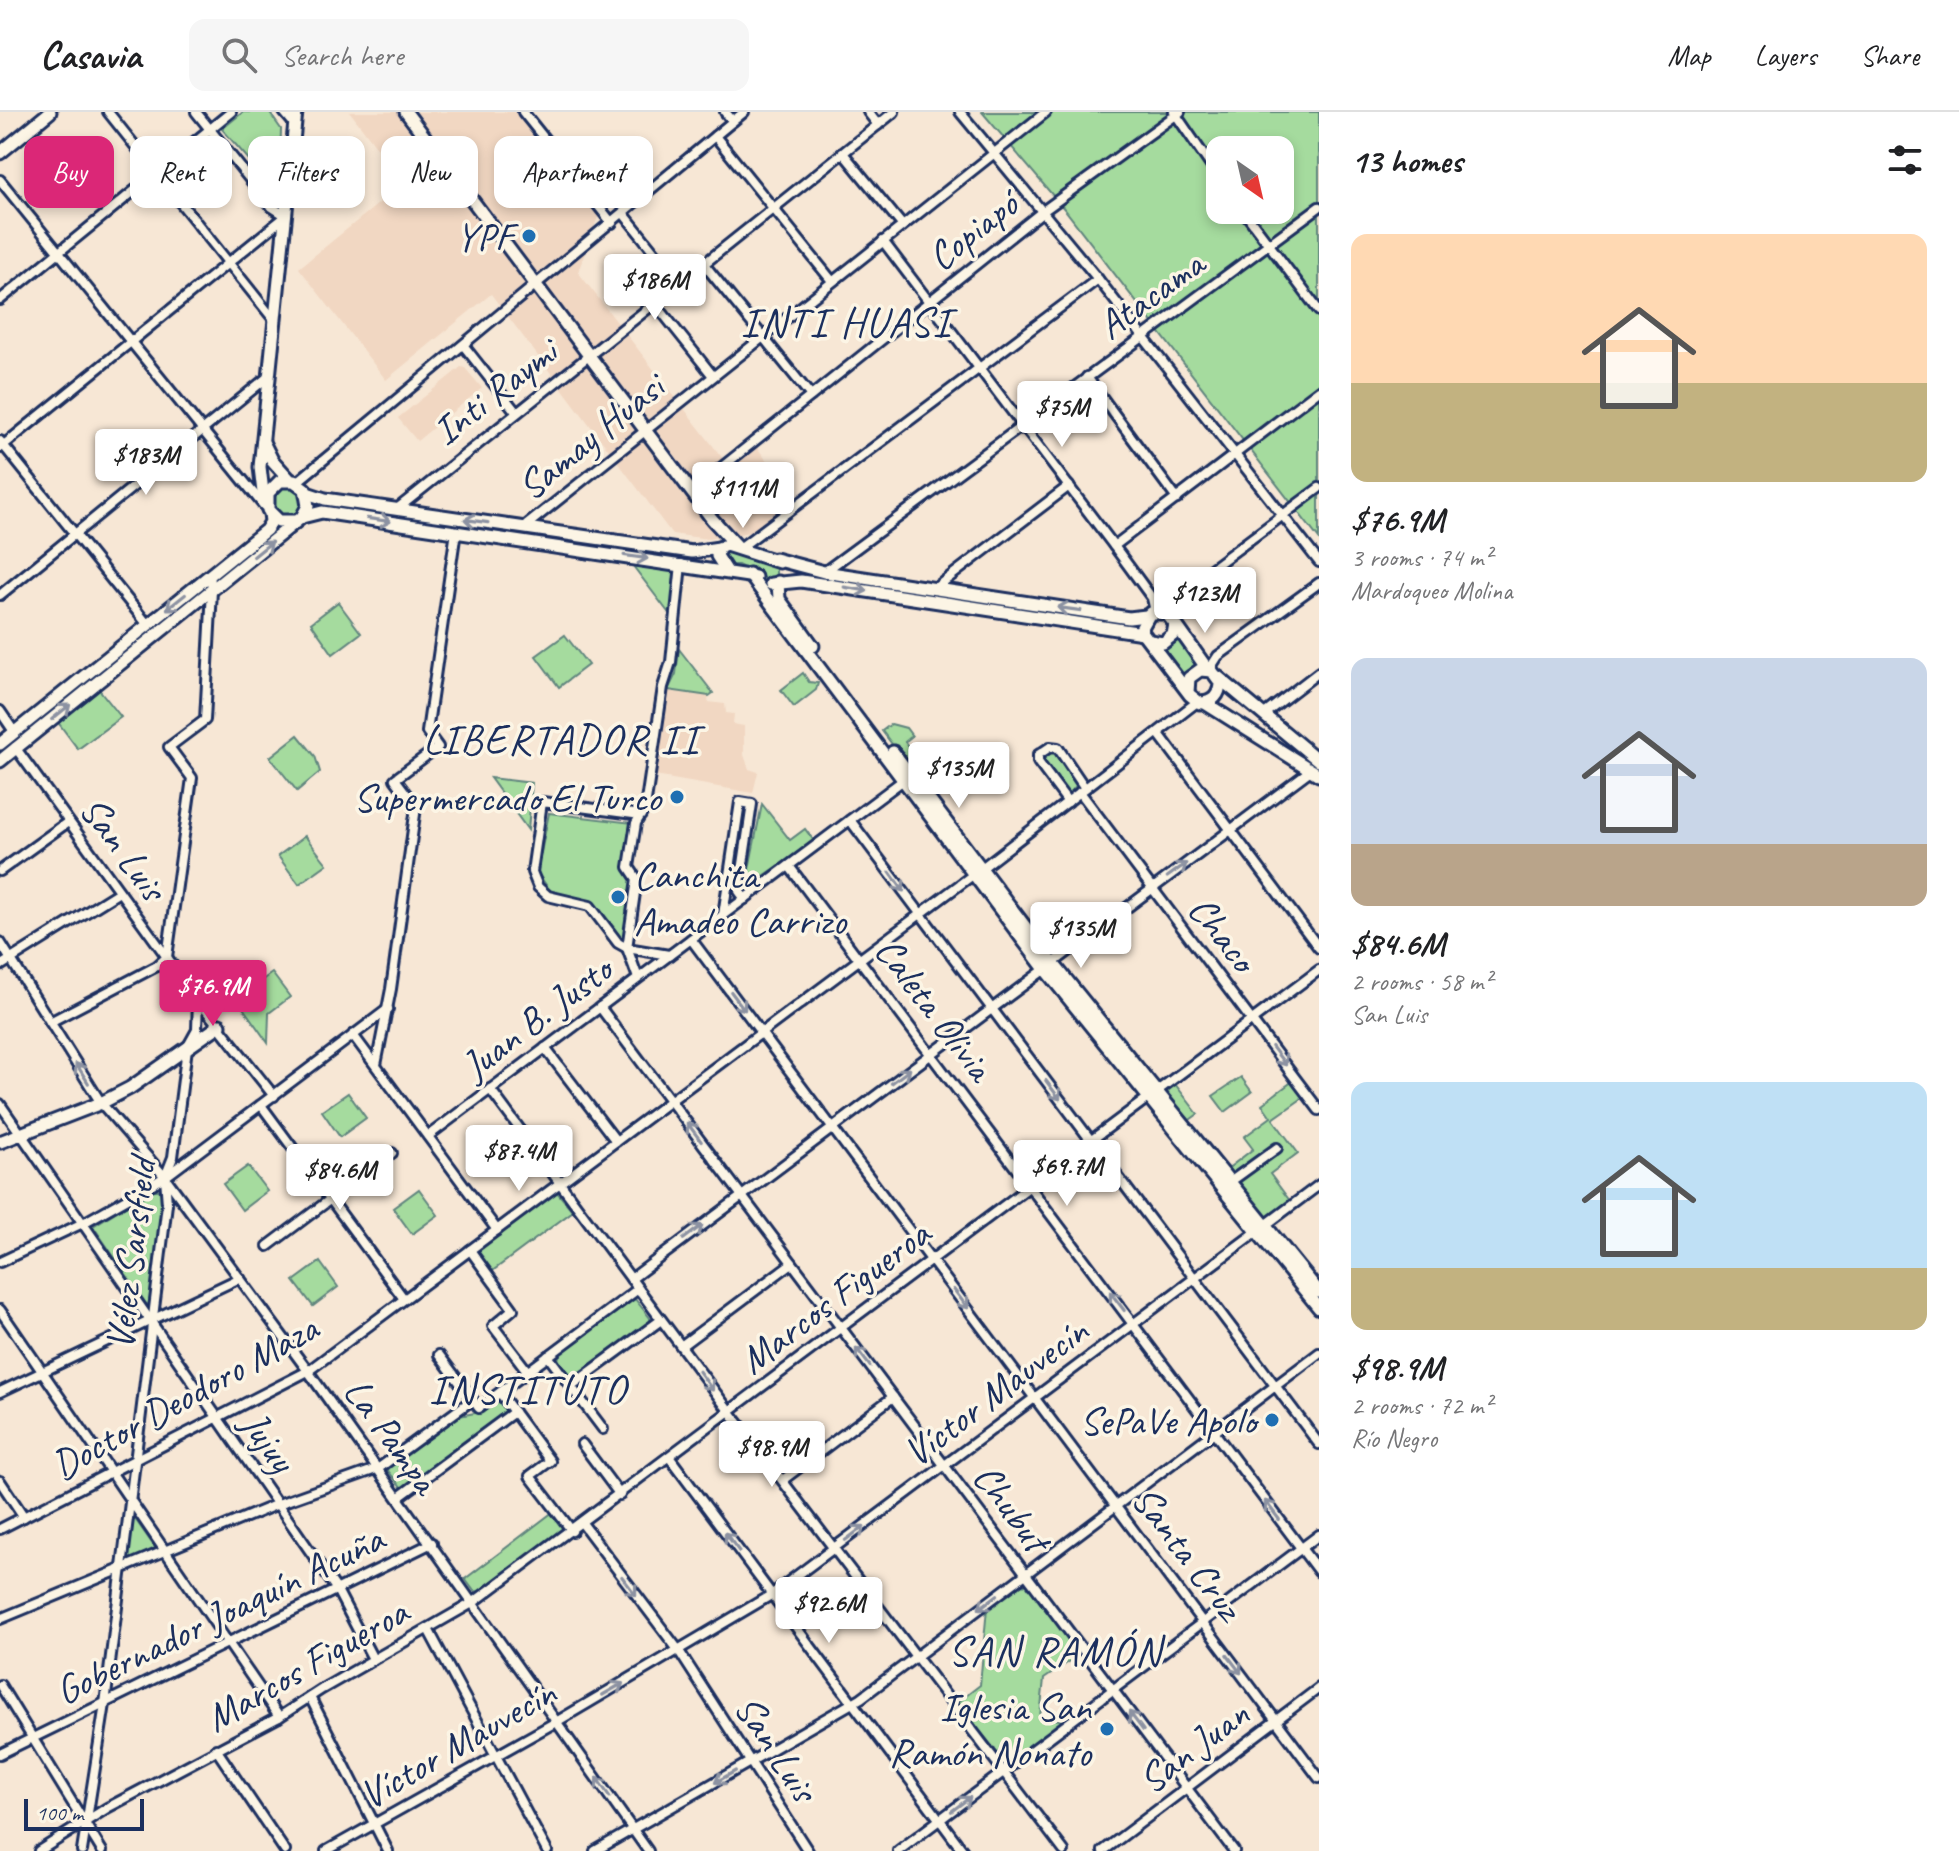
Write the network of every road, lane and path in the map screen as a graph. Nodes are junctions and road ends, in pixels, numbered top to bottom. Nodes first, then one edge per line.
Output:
1 (50, 112) edge
2 (108, 112) edge
3 (196, 112) edge
4 (231, 112) edge
5 (284, 112) edge
6 (296, 112) edge
7 (406, 112) edge
8 (523, 112) edge
9 (725, 112) edge
10 (744, 112) edge
11 (868, 112) edge
12 (894, 112) edge
13 (960, 112) edge
14 (1046, 112) edge
15 (1177, 113) edge
16 (733, 121) junction
17 (295, 125) junction
18 (878, 125) junction
19 (210, 129) junction
20 (202, 136) edge
21 (715, 136) junction
22 (130, 139) edge
23 (994, 152) junction
24 (0, 153) edge
25 (843, 153) junction
26 (1206, 158) edge
27 (0, 180) edge
28 (130, 195) edge
29 (1319, 207) edge
30 (185, 208) edge
31 (773, 208) junction
32 (1043, 211) junction
33 (624, 214) junction
34 (286, 216) junction
35 (612, 223) junction
36 (1253, 224) edge
37 (902, 225) junction
38 (883, 241) junction
39 (1268, 244) junction
40 (59, 252) junction
41 (228, 261) junction
42 (703, 263) junction
43 (1098, 279) junction
44 (832, 281) junction
45 (679, 283) junction
46 (537, 287) junction
47 (0, 300) edge
48 (931, 301) junction
49 (654, 302) junction
50 (1319, 311) edge
51 (276, 321) junction
52 (763, 336) junction
53 (1143, 336) junction
54 (130, 341) junction
55 (464, 346) junction
56 (589, 354) junction
57 (980, 367) junction
58 (271, 374) junction
59 (713, 376) junction
60 (1087, 377) junction
61 (1319, 390) edge
62 (811, 396) junction
63 (516, 412) junction
64 (1023, 424) junction
65 (203, 430) junction
66 (645, 430) junction
67 (262, 439) junction
68 (1, 445) edge
69 (1235, 456) junction
70 (294, 481) junction
71 (275, 484) junction
72 (1069, 486) junction
73 (255, 488) junction
74 (1319, 488) edge
75 (692, 491) junction
76 (307, 493) junction
77 (1177, 499) junction
78 (268, 509) junction
79 (397, 509) junction
80 (1282, 516) junction
81 (300, 519) junction
82 (712, 519) junction
83 (523, 528) junction
84 (456, 531) junction
85 (75, 534) junction
86 (1114, 546) junction
87 (739, 547) junction
88 (719, 548) junction
89 (775, 559) junction
90 (1319, 562) edge
91 (681, 563) junction
92 (726, 571) junction
93 (824, 572) junction
94 (749, 574) junction
95 (210, 575) junction
96 (778, 581) junction
97 (1319, 583) edge
98 (934, 589) junction
99 (212, 590) junction
100 (0, 595) edge
101 (1154, 613) junction
102 (1173, 621) junction
103 (148, 625) junction
104 (1147, 637) junction
105 (1211, 672) junction
106 (1319, 672) edge
107 (1188, 692) junction
108 (1201, 702) junction
109 (0, 711) edge
110 (1263, 715) junction
111 (16, 731) junction
112 (1159, 734) junction
113 (0, 744) edge
114 (14, 749) junction
115 (0, 761) edge
116 (1317, 767) edge
117 (907, 777) junction
118 (1319, 783) edge
119 (1083, 790) junction
120 (1068, 802) junction
121 (641, 815) junction
122 (850, 820) junction
123 (68, 822) junction
124 (1231, 830) junction
125 (789, 866) junction
126 (977, 870) junction
127 (0, 871) edge
128 (1151, 888) junction
129 (119, 892) junction
130 (745, 899) junction
131 (920, 914) junction
132 (723, 915) junction
133 (691, 939) junction
134 (0, 942) edge
135 (627, 948) junction
136 (1319, 948) edge
137 (669, 955) junction
138 (167, 957) junction
139 (860, 958) junction
140 (11, 959) junction
141 (1048, 965) junction
142 (0, 966) edge
143 (1319, 970) edge
144 (638, 978) junction
145 (198, 1000) junction
146 (600, 1007) junction
147 (388, 1009) junction
148 (991, 1009) junction
149 (1252, 1020) junction
150 (50, 1022) junction
151 (220, 1025) junction
152 (762, 1032) junction
153 (353, 1035) junction
154 (187, 1048) junction
155 (545, 1048) junction
156 (931, 1054) junction
157 (376, 1065) junction
158 (490, 1089) junction
159 (1153, 1095) junction
160 (274, 1096) junction
161 (670, 1100) junction
162 (101, 1103) junction
163 (0, 1104) edge
164 (261, 1105) junction
165 (1319, 1110) edge
166 (832, 1127) junction
167 (21, 1135) junction
168 (428, 1136) junction
169 (616, 1141) junction
170 (1092, 1141) junction
171 (0, 1142) edge
172 (1277, 1148) dead end
173 (392, 1153) dead end
174 (165, 1177) junction
175 (1230, 1182) junction
176 (560, 1183) junction
177 (1319, 1185) edge
178 (1030, 1186) junction
179 (742, 1195) junction
180 (330, 1200) junction
181 (85, 1222) junction
182 (1261, 1228) junction
183 (497, 1230) junction
184 (268, 1246) dead end
185 (470, 1250) junction
186 (932, 1260) junction
187 (0, 1262) edge
188 (792, 1263) junction
189 (240, 1278) junction
190 (631, 1279) junction
191 (1194, 1279) junction
192 (638, 1289) junction
193 (1319, 1292) edge
194 (404, 1299) junction
195 (1319, 1308) edge
196 (0, 1310) edge
197 (661, 1320) junction
198 (152, 1322) junction
199 (1134, 1324) junction
200 (842, 1329) junction
201 (681, 1346) junction
202 (1319, 1353) edge
203 (439, 1355) dead end
204 (548, 1356) junction
205 (308, 1371) junction
206 (43, 1372) junction
207 (528, 1372) junction
208 (571, 1386) junction
209 (1276, 1387) junction
210 (0, 1392) edge
211 (500, 1393) junction
212 (893, 1397) junction
213 (1036, 1398) junction
214 (472, 1400) junction
215 (514, 1412) junction
216 (731, 1412) junction
217 (217, 1419) junction
218 (603, 1429) dead end
219 (1214, 1433) junction
220 (582, 1444) dead end
221 (1319, 1444) edge
222 (670, 1458) junction
223 (136, 1460) junction
224 (944, 1466) junction
225 (379, 1468) junction
226 (111, 1472) junction
227 (784, 1479) junction
228 (0, 1481) edge
229 (620, 1495) junction
230 (399, 1497) junction
231 (129, 1500) junction
232 (278, 1504) junction
233 (1117, 1507) junction
234 (24, 1517) junction
235 (582, 1523) junction
236 (0, 1529) edge
237 (572, 1531) junction
238 (1319, 1535) edge
239 (432, 1543) junction
240 (836, 1547) junction
241 (1301, 1549) junction
242 (165, 1552) junction
243 (122, 1569) junction
244 (1319, 1572) edge
245 (1025, 1575) junction
246 (337, 1590) junction
247 (771, 1595) junction
248 (474, 1602) junction
249 (0, 1619) edge
250 (1203, 1622) junction
251 (428, 1629) junction
252 (229, 1645) junction
253 (679, 1651) junction
254 (917, 1655) junction
255 (373, 1659) junction
256 (0, 1685) edge
257 (1319, 1688) edge
258 (1113, 1691) junction
259 (310, 1697) junction
260 (852, 1702) junction
261 (105, 1704) junction
262 (279, 1717) junction
263 (1276, 1720) junction
264 (556, 1722) junction
265 (33, 1740) junction
266 (216, 1749) junction
267 (0, 1754) edge
268 (497, 1756) junction
269 (751, 1762) junction
270 (1004, 1772) junction
271 (1319, 1778) edge
272 (1187, 1788) junction
273 (939, 1820) junction
274 (84, 1822) junction
275 (373, 1826) junction
276 (632, 1830) junction
277 (39, 1851) edge
278 (82, 1851) edge
279 (102, 1851) edge
280 (285, 1851) edge
281 (326, 1851) edge
282 (388, 1851) edge
283 (547, 1851) edge
284 (595, 1851) edge
285 (648, 1851) edge
286 (808, 1851) edge
287 (898, 1851) edge
288 (963, 1851) edge
289 (1064, 1851) edge
290 (1103, 1851) edge
291 (1234, 1851) edge

1 - 24 main road
2 - 22 street
3 - 19 street
4 - 19 street
5 - 17 street
6 - 17 main road
7 - 46 main road
8 - 35 street
9 - 16 street
10 - 16 street
11 - 18 street
12 - 18 street, Inti Raymi
13 - 23 street
14 - 23 street, Samay Huasi
15 - 26 street
15 - 32 street, Copiapó
16 - 21 street
17 - 34 main road
18 - 25 street, Inti Raymi
19 - 20 street
19 - 34 street
21 - 31 street
21 - 33 street
23 - 32 street
23 - 37 street, Samay Huasi
25 - 31 street, Inti Raymi
25 - 37 street
27 - 40 street
28 - 40 street
29 - 39 street, Atacama
30 - 41 street
31 - 42 street, Inti Raymi
31 - 44 street
32 - 43 street
32 - 48 street, Copiapó
33 - 35 street
33 - 45 street
34 - 41 street
34 - 51 main road
35 - 46 street
36 - 39 street
37 - 38 street, Samay Huasi
38 - 44 street, Samay Huasi
38 - 48 street
39 - 50 street
39 - 53 street, Atacama
40 - 47 street
40 - 54 street
41 - 51 street
41 - 54 street
42 - 45 street, Inti Raymi
42 - 52 street
43 - 53 street
43 - 57 street
44 - 52 street, Samay Huasi
45 - 49 street, Inti Raymi
46 - 55 street
46 - 56 main road
48 - 57 street
48 - 62 street, Copiapó
49 - 56 street, Inti Raymi
49 - 59 street
51 - 58 main road
52 - 59 street, Samay Huasi
52 - 62 street
53 - 60 street, Atacama
53 - 69 street
54 - 65 street
54 - 68 street
55 - 63 street
55 - 70 street
56 - 63 street, Inti Raymi
56 - 66 main road
57 - 64 street
57 - 87 street
58 - 65 street
58 - 67 main road
59 - 66 street, Samay Huasi
60 - 64 street, Atacama
60 - 77 street
61 - 69 street
62 - 75 street, Copiapó
63 - 79 street, Inti Raymi
64 - 72 street
64 - 93 street, Atacama
65 - 73 street
65 - 85 street
66 - 75 main road
66 - 83 street, Samay Huasi
67 - 70 main road
67 - 73 main road
68 - 85 street
69 - 77 street
69 - 80 street
70 - 71 main road
70 - 76 main road
71 - 73 street
71 - 78 main road
72 - 86 street
72 - 98 street
73 - 78 main road
74 - 80 street
75 - 82 main road
76 - 79 main road
76 - 81 main road
77 - 86 street
78 - 81 main road
78 - 95 main road
83 -> 79 main road
80 - 90 street
80 - 101 street
81 -> 84 main road
99 -> 81 main road
82 - 87 main road
82 - 88 main road
83 - 88 main road
84 -> 91 main road
84 - 147 street
85 - 100 street
85 - 103 street
86 - 101 street
87 - 88 main road
87 - 89 main road
88 - 92 main road
89 - 93 main road
89 - 96 main road
91 - 92 main road
91 - 121 street
92 - 94 main road
93 - 98 main road
94 - 96 main road
94 - 117 main road
95 - 99 street
95 -> 103 main road
96 -> 104 main road
96 - 117 main road
97 - 105 street
101 -> 98 main road
114 -> 99 main road
99 - 138 street
101 - 102 main road
101 - 104 main road
102 - 104 main road
102 - 105 main road
103 - 111 main road
104 - 107 main road
105 - 107 main road
105 - 108 main road
105 - 110 main road
106 - 110 street
107 - 108 main road
108 - 112 street, Doctor Deodoro Maza
108 - 116 main road
109 - 111 street
110 - 116 main road
111 - 113 main road
111 - 114 street
112 - 119 street, Doctor Deodoro Maza
112 - 124 street
114 - 115 main road
114 - 123 street, San Luis
116 - 118 street
116 - 124 street
117 - 122 street, Juan B. Justo
117 - 126 main road
119 - 120 street, Doctor Deodoro Maza
119 - 120 street, Chaco
119 - 128 street, Chaco
120 - 126 street, Doctor Deodoro Maza
121 - 135 street
121 - 135 street
122 - 125 street, Juan B. Justo
122 -> 131 street
123 - 127 street
123 - 129 street, San Luis
128 -> 124 street
124 - 136 street
125 - 130 street, Juan B. Justo
125 - 139 street, Caleta Olivia
126 - 131 street, Doctor Deodoro Maza
126 - 141 main road
128 - 141 street
128 - 149 street, Chaco
129 - 138 street, San Luis
129 - 140 street
130 - 132 street, Juan B. Justo
130 - 132 street
131 - 139 street, Doctor Deodoro Maza
131 - 148 street
132 - 133 street, Juan B. Justo
133 - 137 street, Juan B. Justo
133 -> 152 street, Santa Cruz
134 - 140 street, La Pampa
135 - 137 street
135 - 144 street
137 - 144 street, Juan B. Justo
138 - 145 street, San Luis
138 - 150 street
139 - 152 street, Doctor Deodoro Maza
139 - 156 street, Caleta Olivia
140 - 142 street
140 - 150 street, La Pampa
141 - 148 street
141 - 159 main road
143 - 149 street, Marcos Figueroa
144 - 146 street, Juan B. Justo
145 - 151 street, San Luis
145 - 154 street, Vélez Sarsfield
146 - 155 street, Juan B. Justo
146 - 161 street, Chubut
147 - 153 street
147 - 157 street
148 - 156 street
148 -> 170 street
149 - 159 street, Marcos Figueroa
149 -> 165 street, Chaco
162 -> 150 street, La Pampa
151 - 154 main road
151 - 160 street, San Luis
152 - 161 street, Doctor Deodoro Maza
152 - 166 street, Santa Cruz
153 - 157 street
153 - 160 street
154 - 162 main road
154 - 174 street, Vélez Sarsfield
155 - 158 street, Juan B. Justo
155 - 169 street
166 -> 156 street
156 - 178 street, Caleta Olivia
157 - 168 street
158 - 168 street, Juan B. Justo
158 - 176 street
159 - 170 street, Marcos Figueroa
159 - 175 main road
159 - 182 main road
160 - 164 street
161 - 169 street, Doctor Deodoro Maza
179 -> 161 street, Chubut
162 - 167 main road
162 - 174 street, La Pampa
163 - 167 street, Jujuy
164 - 174 street
164 - 180 street
166 - 179 street
166 - 186 street, Santa Cruz
167 - 171 main road
167 - 181 street, Jujuy
168 - 183 street
169 - 176 street, Doctor Deodoro Maza
170 - 178 street, Marcos Figueroa
170 - 191 street
172 - 175 street
173 - 180 street
174 - 181 street
174 - 189 street, La Pampa
174 - 198 street, Vélez Sarsfield
175 - 182 main road
176 - 183 street, Doctor Deodoro Maza
176 - 190 street
177 - 182 street, Víctor Mauvecín
178 - 186 street, Marcos Figueroa
199 -> 178 street, Caleta Olivia
179 - 188 street, Chubut
190 -> 179 street
180 - 184 street
180 - 194 street
181 - 187 street
181 - 198 street, Jujuy
182 - 191 street, Víctor Mauvecín
182 - 193 main road
182 - 195 main road
183 - 185 street, Doctor Deodoro Maza
185 - 194 street, Doctor Deodoro Maza
185 - 207 street
186 - 200 street, Marcos Figueroa
186 -> 213 street, Santa Cruz
188 - 200 street, Chubut
188 - 201 street
189 - 198 street
189 - 205 street, La Pampa
190 - 192 street
191 - 199 street, Víctor Mauvecín
191 - 209 street
192 - 197 street
192 - 204 street
194 - 205 street, Doctor Deodoro Maza
196 - 206 street
197 - 201 street
197 - 208 street
198 - 206 street
198 - 217 street, Jujuy
198 - 223 street, Vélez Sarsfield
199 - 213 street, Víctor Mauvecín
199 - 219 street, Caleta Olivia
212 -> 200 street, Chubut
200 - 216 street, Marcos Figueroa
201 -> 216 street
202 - 209 street
203 - 214 street
204 - 207 street
204 - 208 street
205 - 217 street, Doctor Deodoro Maza
205 - 225 street, La Pampa
206 - 210 street
206 - 226 street
207 - 211 street
208 - 218 street
209 - 219 street
209 - 221 street
211 - 214 street
211 - 215 street
212 - 224 street, Chubut
212 - 227 street
213 - 224 street, Víctor Mauvecín
213 - 233 street, Santa Cruz
214 - 225 street
215 - 230 street
215 - 237 street
216 - 222 street, Marcos Figueroa
216 - 227 street
217 - 223 street, Doctor Deodoro Maza
217 - 232 street, Jujuy
219 - 233 street
241 -> 219 street, Caleta Olivia
220 - 229 street
222 - 229 street, Marcos Figueroa
247 -> 222 street
223 - 226 street, Doctor Deodoro Maza
223 - 231 street, Vélez Sarsfield
240 -> 224 street, Víctor Mauvecín
224 - 245 street, Chubut
225 - 230 street, La Pampa
225 - 232 street
226 - 231 street
226 - 234 street, Doctor Deodoro Maza
227 - 240 street
228 - 234 street
229 - 235 street, Marcos Figueroa
230 - 239 street, La Pampa
231 - 242 street
231 - 243 street, Vélez Sarsfield
232 - 242 street
232 - 246 street, Jujuy
233 - 245 street
233 - 250 street, Santa Cruz
234 - 236 street, Doctor Deodoro Maza
235 - 237 street, Marcos Figueroa
235 -> 253 street, San Luis
237 - 248 street, Marcos Figueroa
238 - 241 street
239 - 246 street, Gobernador Joaquín Acuña
239 - 248 street, La Pampa
240 - 247 street, Víctor Mauvecín
240 - 254 street
241 - 244 street, Caleta Olivia
241 - 250 street
242 - 243 street
242 - 252 street
243 - 249 street
243 - 261 street, Vélez Sarsfield
245 -> 254 street
245 - 258 street, Chubut
246 - 252 street, Gobernador Joaquín Acuña
246 - 255 street, Jujuy
247 - 253 street, Víctor Mauvecín
247 - 260 street
248 - 251 street, Marcos Figueroa
248 - 264 street, La Pampa
250 - 258 street
250 -> 263 street, Santa Cruz
251 - 255 street, Marcos Figueroa
251 - 268 street
252 - 261 street, Gobernador Joaquín Acuña
252 - 262 street
264 -> 253 street, Víctor Mauvecín
253 - 269 street, San Luis
254 - 260 street
254 - 270 street
255 - 259 street, Marcos Figueroa
256 - 265 street
257 - 263 street, San Juan
258 - 270 street
272 -> 258 street, Chubut
259 - 262 street, Marcos Figueroa
259 - 275 street
260 - 269 street
260 - 273 street
261 - 265 street, Gobernador Joaquín Acuña
261 - 274 street, Vélez Sarsfield
262 - 266 street, Marcos Figueroa
263 - 271 street, Santa Cruz
263 - 272 street, San Juan
264 - 268 street, Víctor Mauvecín
276 -> 264 street, La Pampa
265 - 267 street, Gobernador Joaquín Acuña
265 - 274 street
266 - 274 street, Marcos Figueroa
266 - 280 street
268 - 275 street, Víctor Mauvecín
268 - 283 street
269 -> 276 street
269 - 286 street, San Luis
273 -> 270 street
270 - 289 street
272 - 290 street, San Juan
272 - 291 street, Chubut
273 - 287 street
273 - 288 street
274 - 277 street, Marcos Figueroa
274 - 278 street, Vélez Sarsfield
274 - 279 street
275 - 281 street, Víctor Mauvecín
275 - 282 street
276 - 284 street
276 - 285 street, La Pampa

